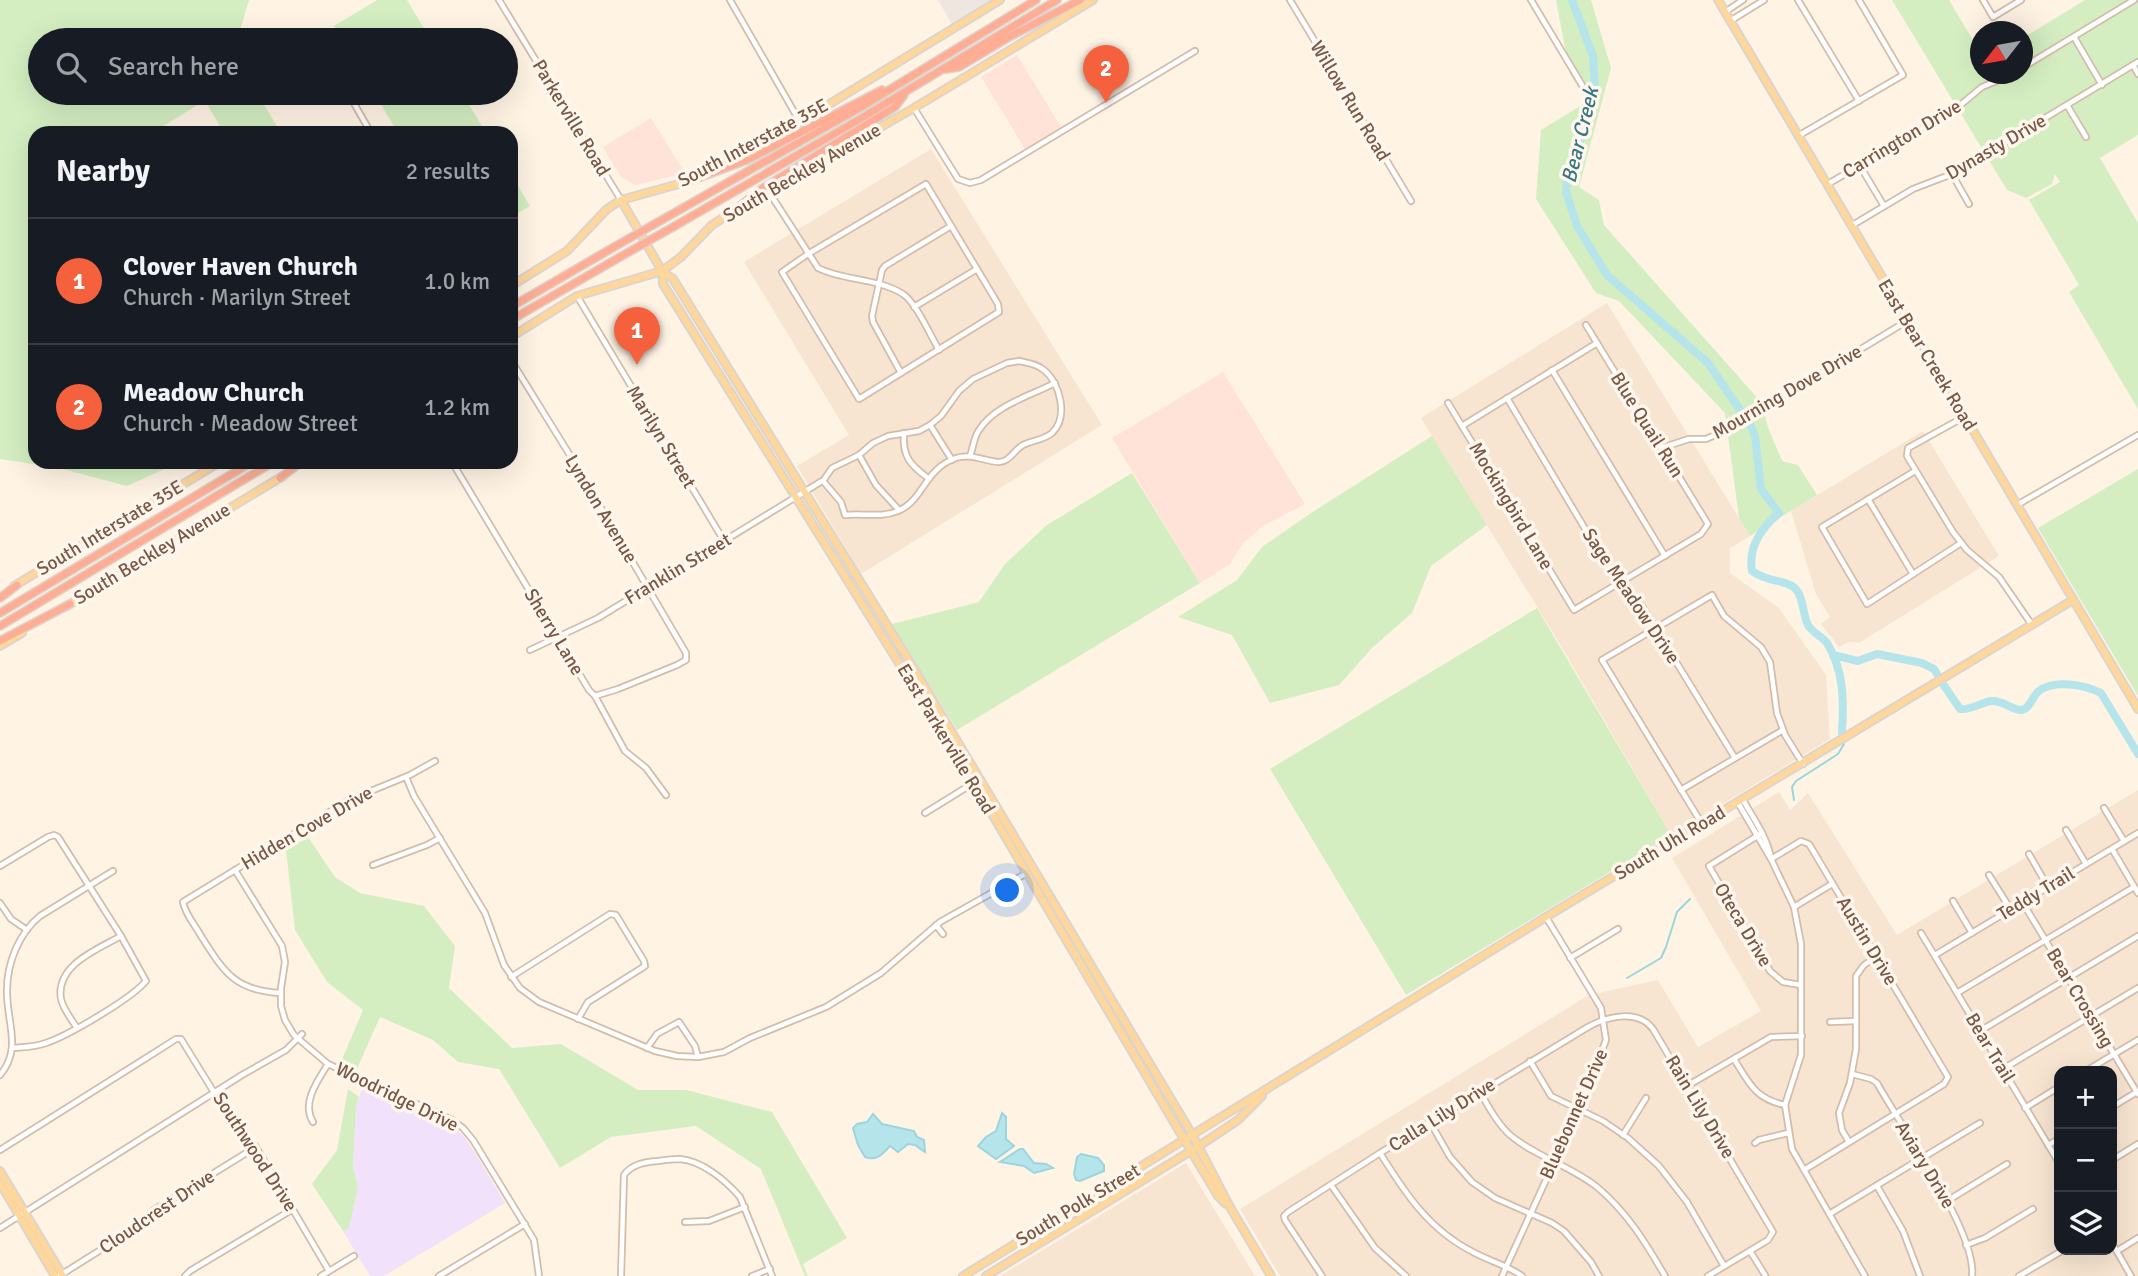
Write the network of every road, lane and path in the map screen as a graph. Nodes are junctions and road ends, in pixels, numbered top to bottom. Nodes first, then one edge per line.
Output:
1 (499, 0) edge
2 (730, 0) edge
3 (1000, 0) edge
4 (1036, 0) edge
5 (1057, 0) edge
6 (1080, 0) edge
7 (1093, 0) edge
8 (1290, 0) edge
9 (1531, 0) edge
10 (1718, 0) edge
11 (1743, 0) edge
12 (1764, 0) edge
13 (1798, 0) edge
14 (1858, 0) edge
15 (1983, 0) edge
16 (2021, 0) edge
17 (2134, 0) edge
18 (1725, 12) junction
19 (1730, 20) junction
20 (516, 28) edge
21 (518, 31) edge
22 (2074, 37) junction
23 (1195, 51) dead end
24 (2033, 61) edge
25 (2135, 64) edge
26 (942, 70) junction
27 (2138, 74) edge
28 (908, 78) junction
29 (1989, 84) edge
30 (1582, 85) dead end
31 (2102, 85) junction
32 (906, 92) junction
33 (1859, 101) junction
34 (355, 105) edge
35 (2067, 105) junction
36 (914, 108) junction
37 (800, 122) junction
38 (367, 126) edge
39 (1798, 136) junction
40 (2086, 137) dead end
41 (1860, 166) junction
42 (1952, 174) junction
43 (684, 183) junction
44 (1827, 185) junction
45 (769, 191) junction
46 (621, 200) junction
47 (1411, 201) dead end
48 (1969, 204) dead end
49 (1884, 206) junction
50 (735, 210) junction
51 (951, 226) junction
52 (1851, 226) junction
53 (642, 237) joint
54 (808, 254) junction
55 (977, 269) junction
56 (662, 271) junction
57 (518, 282) edge
58 (878, 284) junction
59 (578, 296) junction
60 (684, 298) junction
61 (518, 303) edge
62 (675, 304) junction
63 (914, 307) junction
64 (518, 318) edge
65 (1907, 321) junction
66 (1586, 325) dead end
67 (518, 333) edge
68 (1597, 343) junction
69 (940, 350) junction
70 (1552, 370) junction
71 (518, 372) edge
72 (901, 373) junction
73 (1055, 383) junction
74 (1507, 398) junction
75 (748, 401) junction
76 (1448, 403) dead end
77 (739, 408) junction
78 (1964, 417) junction
79 (930, 425) junction
80 (1462, 426) junction
81 (904, 433) junction
82 (2138, 435) edge
83 (1661, 448) junction
84 (767, 451) junction
85 (859, 455) junction
86 (970, 456) junction
87 (952, 460) junction
88 (208, 469) edge
89 (240, 469) edge
90 (261, 469) edge
91 (293, 469) edge
92 (456, 469) edge
93 (1915, 471) junction
94 (794, 473) junction
95 (280, 478) joint
96 (928, 478) junction
97 (822, 481) junction
98 (805, 491) junction
99 (796, 497) junction
100 (1868, 499) junction
101 (2017, 505) junction
102 (899, 510) junction
103 (724, 541) junction
104 (1961, 543) junction
105 (1665, 556) junction
106 (1913, 574) junction
107 (1618, 584) junction
108 (17, 585) joint
109 (648, 587) junction
110 (0, 596) edge
111 (2073, 600) junction
112 (70, 604) joint
113 (0, 613) edge
114 (2032, 625) junction
115 (0, 626) edge
116 (1655, 628) junction
117 (557, 635) junction
118 (0, 644) edge
119 (530, 650) dead end
120 (922, 683) junction
121 (915, 688) junction
122 (595, 696) junction
123 (2138, 709) edge
124 (1783, 730) junction
125 (1735, 758) junction
126 (435, 761) dead end
127 (1803, 764) junction
128 (406, 777) junction
129 (976, 781) junction
130 (1681, 790) junction
131 (666, 795) dead end
132 (1740, 802) junction
133 (2104, 808) dead end
134 (925, 813) dead end
135 (1703, 824) junction
136 (2066, 830) dead end
137 (2138, 833) edge
138 (1760, 834) junction
139 (440, 838) junction
140 (2124, 841) junction
141 (2112, 849) junction
142 (2029, 854) dead end
143 (1771, 859) junction
144 (2086, 864) junction
145 (373, 865) dead end
146 (0, 866) edge
147 (236, 870) junction
148 (113, 871) dead end
149 (1030, 872) junction
150 (1989, 875) dead end
151 (1832, 883) junction
152 (89, 884) junction
153 (2048, 887) junction
154 (2134, 887) junction
155 (2138, 893) edge
156 (1953, 901) dead end
157 (2023, 902) junction
158 (0, 903) edge
159 (1794, 907) junction
160 (2011, 910) junction
161 (1546, 917) junction
162 (1058, 918) junction
163 (936, 925) junction
164 (1618, 929) dead end
165 (27, 930) junction
166 (1921, 933) dead end
167 (1972, 933) junction
168 (943, 934) dead end
169 (121, 936) junction
170 (2138, 936) edge
171 (2046, 940) junction
172 (1935, 956) junction
173 (1570, 957) junction
174 (1876, 957) junction
175 (511, 977) junction
176 (2068, 978) junction
177 (1801, 985) junction
178 (2138, 988) edge
179 (281, 993) junction
180 (1957, 993) junction
181 (1108, 995) junction
182 (0, 999) edge
183 (8, 999) junction
184 (1101, 999) junction
185 (2092, 1016) junction
186 (578, 1019) junction
187 (1603, 1019) junction
188 (1856, 1021) junction
189 (1830, 1022) dead end
190 (77, 1028) junction
191 (1980, 1031) junction
192 (300, 1036) junction
193 (1802, 1036) junction
194 (2138, 1040) edge
195 (13, 1048) junction
196 (647, 1048) junction
197 (2114, 1054) junction
198 (698, 1057) junction
199 (1734, 1059) junction
200 (1530, 1061) junction
201 (328, 1064) junction
202 (2094, 1066) edge
203 (2003, 1069) junction
204 (1852, 1074) junction
205 (0, 1075) edge
206 (1687, 1086) junction
207 (1268, 1089) junction
208 (2054, 1090) edge
209 (1480, 1091) junction
210 (215, 1093) junction
211 (2138, 1093) edge
212 (1646, 1098) dead end
213 (2117, 1104) edge
214 (1785, 1105) junction
215 (2025, 1108) junction
216 (1579, 1109) junction
217 (1894, 1115) junction
218 (313, 1122) dead end
219 (1430, 1122) junction
220 (1980, 1123) dead end
221 (1788, 1133) junction
222 (1623, 1135) junction
223 (1193, 1136) junction
224 (1185, 1141) junction
225 (1849, 1142) junction
226 (2054, 1142) edge
227 (1755, 1143) dead end
228 (2138, 1144) edge
229 (2048, 1145) junction
230 (1199, 1146) junction
231 (256, 1147) junction
232 (0, 1150) edge
233 (1191, 1151) junction
234 (1380, 1153) junction
235 (2054, 1155) edge
236 (2117, 1157) edge
237 (1921, 1158) junction
238 (1554, 1160) junction
239 (2007, 1164) dead end
240 (1804, 1170) junction
241 (0, 1171) edge
242 (0, 1183) edge
243 (1331, 1185) junction
244 (1877, 1185) junction
245 (1947, 1201) junction
246 (745, 1208) junction
247 (1230, 1208) junction
248 (293, 1209) junction
249 (2033, 1209) dead end
250 (1830, 1213) junction
251 (22, 1215) junction
252 (1529, 1215) junction
253 (685, 1222) dead end
254 (525, 1224) junction
255 (0, 1228) edge
256 (2138, 1238) edge
257 (1966, 1245) junction
258 (1750, 1251) junction
259 (2117, 1251) joint
260 (2055, 1255) edge
261 (354, 1256) dead end
262 (1724, 1266) junction
263 (1506, 1267) junction
264 (770, 1269) junction
265 (329, 1271) junction
266 (60, 1275) edge
267 (1765, 1275) edge
268 (185, 1276) edge
269 (321, 1276) edge
270 (439, 1276) edge
271 (539, 1276) edge
272 (622, 1276) edge
273 (752, 1276) edge
274 (772, 1276) edge
275 (963, 1276) edge
276 (986, 1276) edge
277 (1271, 1276) edge
278 (1322, 1276) edge
279 (1406, 1276) edge
280 (1502, 1276) edge
281 (1522, 1276) edge
282 (1599, 1276) edge
283 (1665, 1276) edge
284 (1708, 1276) edge
285 (1865, 1276) edge
286 (1920, 1276) edge
287 (1972, 1276) edge
288 (2019, 1276) edge
289 (2131, 1276) edge

1 - 20 street, Parkerville Road
2 - 37 street
3 - 37 main road, South Interstate 35E
4 - 28 highway
5 - 26 highway
6 - 26 highway
7 - 36 main road, South Beckley Avenue
8 - 47 street, Willow Run Road
9 - 30 street
10 - 18 main road, East Bear Creek Road
11 - 18 street
12 - 19 street
13 - 33 street
14 - 33 street
15 - 16 street
17 - 22 street
18 - 19 main road, East Bear Creek Road
19 - 39 main road, East Bear Creek Road
21 - 46 street, Parkerville Road
22 - 24 street
22 - 31 street
23 - 36 street
25 - 27 street
25 - 31 street, Dynasty Drive
26 - 32 highway
28 - 43 highway
28 - 61 highway, bridge
29 - 41 street, Carrington Drive
31 - 35 street, Dynasty Drive
32 - 50 highway
32 - 64 highway, bridge
33 - 39 street
34 - 38 street
35 - 40 street
35 - 42 street, Dynasty Drive
36 - 45 main road, South Beckley Avenue
37 - 43 main road, South Interstate 35E
39 - 44 main road, East Bear Creek Road
41 - 44 street, Carrington Drive
41 - 49 street
42 - 48 street
42 - 49 street, Dynasty Drive
43 - 46 main road, South Interstate 35E
44 - 52 main road, East Bear Creek Road
45 - 50 main road, South Beckley Avenue
45 - 54 street
46 - 53 main road, Parkerville Road
46 - 57 main road, South Interstate 35E
49 - 52 street, Dynasty Drive
50 - 56 main road, South Beckley Avenue
51 - 54 street
51 - 55 street
51 - 58 street
52 - 65 main road, East Bear Creek Road
53 - 56 main road, East Parkerville Road
54 - 58 street
54 - 72 street
55 - 63 street
55 - 69 street
56 - 59 main road, South Beckley Avenue
56 - 60 main road, East Parkerville Road
56 - 62 main road, East Parkerville Road
58 - 63 street
58 - 72 street
59 - 67 main road, South Beckley Avenue
59 - 103 street, Marilyn Street
60 - 62 main road
60 - 75 main road, East Parkerville Road
62 - 77 main road, East Parkerville Road
63 - 69 street
65 - 78 main road, East Bear Creek Road
65 - 83 street, Mourning Dove Drive
66 - 68 street, Blue Quail Run
68 - 70 street
68 - 83 street, Blue Quail Run
69 - 72 street
70 - 74 street
70 - 105 street
71 - 109 street, Lyndon Avenue
73 - 79 street
73 - 86 street
73 - 86 street
74 - 80 street
74 - 107 street, Sage Meadow Drive
75 - 77 main road
75 - 94 main road, East Parkerville Road
76 - 80 street, Mockingbird Lane
77 - 84 main road, East Parkerville Road
78 - 93 street
78 - 101 main road, East Bear Creek Road
79 - 81 street, Franklin Street
79 - 87 street
80 - 107 street, Mockingbird Lane
81 - 85 street, Franklin Street
81 - 96 street
82 - 101 street
83 - 105 street, Blue Quail Run
84 - 94 main road
84 - 99 main road, East Parkerville Road
85 - 97 street, Franklin Street
85 - 102 street
86 - 87 street
87 - 96 street
88 - 108 main road, South Interstate 35E
89 - 113 highway
90 - 115 highway
91 - 95 highway
92 - 117 street, Sherry Lane
93 - 100 street
93 - 104 street
94 - 98 main road, East Parkerville Road
95 - 112 main road, South Beckley Avenue
96 - 102 street
97 - 98 street, Franklin Street
97 - 102 street
98 - 99 street, Franklin Street
98 - 120 main road, East Parkerville Road
99 - 103 street, Franklin Street
99 - 121 main road, East Parkerville Road
100 - 106 street
100 - 106 street
101 - 111 main road, East Bear Creek Road
103 - 109 street, Franklin Street
104 - 106 street
104 - 114 street
105 - 107 street
107 - 116 street, Sage Meadow Drive
108 - 110 highway
109 - 117 street, Franklin Street
109 - 122 street, Lyndon Avenue
111 - 114 main road, South Uhl Road
111 - 123 main road, East Bear Creek Road
112 - 118 highway
114 - 127 main road, South Uhl Road
116 - 124 street
116 - 125 street, Sage Meadow Drive
116 - 130 street
117 - 119 street, Franklin Street
117 - 122 street, Sherry Lane
120 - 121 main road
120 - 129 main road, East Parkerville Road
121 - 129 main road, East Parkerville Road
122 - 131 street, Sherry Lane
124 - 125 street
124 - 127 street
125 - 130 street
126 - 128 street, Hidden Cove Drive
127 - 132 main road, South Uhl Road
128 - 139 street
128 - 147 street, Hidden Cove Drive
129 - 134 street
129 - 149 main road, East Parkerville Road
130 - 135 street
132 - 135 main road, South Uhl Road
132 - 138 street
133 - 140 street
135 - 161 main road, South Uhl Road
136 - 144 street
137 - 140 street, Teddy Trail
138 - 143 street
138 - 177 street, Oteca Drive
139 - 145 street
139 - 175 street
140 - 141 street, Teddy Trail
141 - 144 street, Teddy Trail
141 - 154 street
142 - 153 street
143 - 151 street, Austin Drive
143 - 159 street
144 - 153 street, Teddy Trail
146 - 152 street
147 - 179 street, Woodridge Drive
147 - 179 street, Hidden Cove Drive
148 - 152 street
149 - 162 main road, East Parkerville Road
149 - 163 street
150 - 160 street
151 - 159 street
151 - 174 street, Austin Drive
152 - 165 street
152 - 169 street
153 - 157 street, Teddy Trail
154 - 155 street
154 - 171 street
156 - 167 street
157 - 160 street, Teddy Trail
157 - 171 street, Bear Crossing
158 - 165 street
159 - 177 street
160 - 167 street, Teddy Trail
161 - 173 street, Bluebonnet Drive
161 - 207 main road, South Uhl Road
162 - 181 main road, East Parkerville Road
162 - 184 main road, East Parkerville Road
163 - 168 street
163 - 198 street
164 - 173 street
165 - 183 street
166 - 172 street, Bear Trail
167 - 172 street, Teddy Trail
169 - 190 street
169 - 190 street
170 - 176 street
171 - 176 street, Bear Crossing
171 - 180 street
172 - 180 street, Bear Trail
173 - 187 street, Bluebonnet Drive
174 - 188 street
174 - 217 street, Austin Drive
175 - 186 street
175 - 186 street
176 - 185 street, Bear Crossing
176 - 191 street
177 - 193 street
178 - 185 street
179 - 192 street, Woodridge Drive
180 - 191 street, Bear Trail
181 - 184 main road
181 - 223 main road, East Parkerville Road
182 - 183 street
183 - 195 street
184 - 224 main road, East Parkerville Road
185 - 197 street, Bear Crossing
185 - 203 street
186 - 196 street
187 - 200 street, Calla Lily Drive
187 - 206 street, Rain Lily Drive
187 - 216 street, Bluebonnet Drive
188 - 189 street
188 - 204 street
190 - 195 street
191 - 203 street, Bear Trail
192 - 201 street, Woodridge Drive
192 - 210 street
193 - 199 street
193 - 214 street
194 - 197 street
195 - 205 street
196 - 198 street
196 - 198 street
197 - 202 street
197 - 211 street, Bear Crossing
199 - 206 street
199 - 214 street
200 - 209 street, Calla Lily Drive
200 - 216 street
201 - 218 street
201 - 254 street, Woodridge Drive
203 - 215 street, Bear Trail
204 - 217 street, Aviary Drive
204 - 225 street
206 - 258 street, Rain Lily Drive
207 - 223 main road, South Uhl Road
207 - 230 main road, South Uhl Road
208 - 215 street
209 - 219 street, Calla Lily Drive
209 - 238 street
210 - 231 street, Southwood Drive
210 - 232 street, Southwood Drive
210 - 251 street
211 - 213 street
212 - 222 street
214 - 221 street
215 - 229 street, Bear Trail
216 - 222 street
216 - 238 street, Bluebonnet Drive
217 - 225 street
217 - 237 street, Aviary Drive
219 - 234 street, Calla Lily Drive
219 - 252 street
220 - 237 street
221 - 227 street
221 - 240 street
222 - 262 street
223 - 224 main road, South Polk Street
223 - 230 main road, East Parkerville Road
224 - 233 main road, East Parkerville Road
224 - 275 main road, South Polk Street
225 - 240 street
226 - 229 street
228 - 236 street
229 - 235 street, Bear Trail
230 - 233 main road, South Polk Street
230 - 247 main road, East Parkerville Road
231 - 248 street, Southwood Drive
231 - 266 street, Cloudcrest Drive
233 - 247 main road, East Parkerville Road
233 - 276 main road, South Polk Street
234 - 243 street, Calla Lily Drive
234 - 263 street
237 - 244 street
237 - 245 street, Aviary Drive
238 - 252 street, Bluebonnet Drive
238 - 283 street
239 - 245 street
240 - 250 street
241 - 251 main road
242 - 251 main road
243 - 278 street, Calla Lily Drive
243 - 279 street
244 - 250 street
244 - 286 street
245 - 257 street, Aviary Drive
246 - 253 street
246 - 264 street
246 - 272 street
247 - 277 main road, East Parkerville Road
248 - 265 street, Southwood Drive
248 - 268 street
249 - 257 street
250 - 285 street
251 - 255 street
251 - 266 main road
252 - 263 street, Bluebonnet Drive
252 - 282 street
254 - 270 street
254 - 271 street, Woodridge Drive
256 - 259 street
257 - 287 street, Aviary Drive
258 - 262 street
258 - 267 street
259 - 289 street
260 - 288 street
261 - 265 street
262 - 284 street
263 - 280 street, Bluebonnet Drive
263 - 281 street
264 - 273 street
264 - 274 street
265 - 269 street

